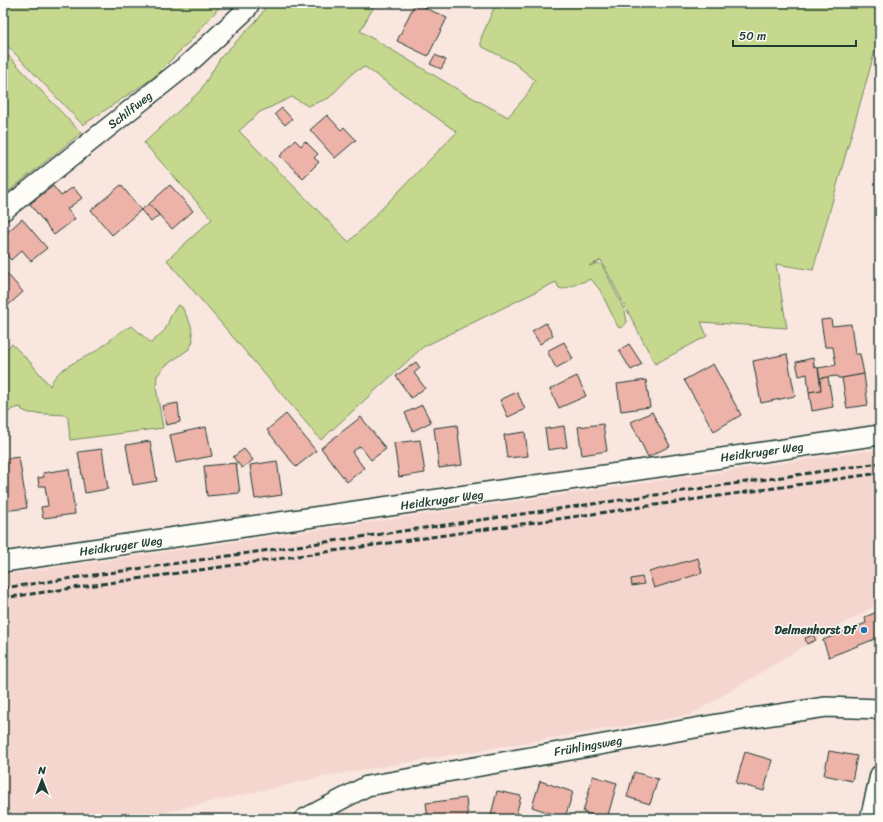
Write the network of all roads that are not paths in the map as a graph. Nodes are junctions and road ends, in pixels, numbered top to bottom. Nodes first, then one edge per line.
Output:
1 (250, 3) edge
2 (3, 211) edge
3 (880, 435) edge
4 (3, 562) edge
5 (880, 709) edge
6 (880, 775) edge
7 (304, 819) edge
8 (870, 819) edge

1 - 2 street, Schilfweg
3 - 4 street, Heidkruger Weg
5 - 7 street, Frühlingsweg
6 - 8 street

